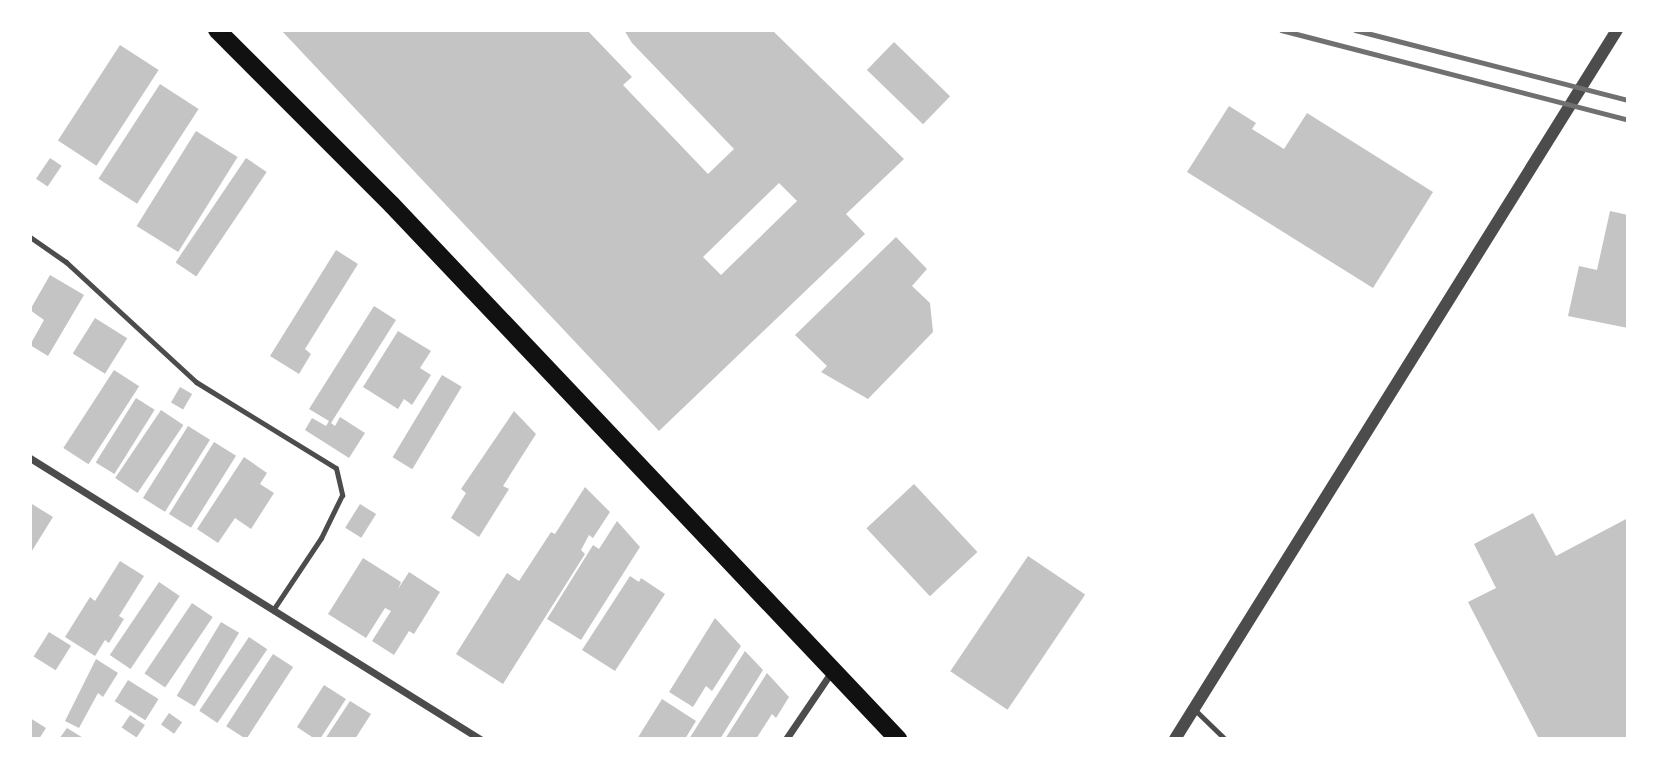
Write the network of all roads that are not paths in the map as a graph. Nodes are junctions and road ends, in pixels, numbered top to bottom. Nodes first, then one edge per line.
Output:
1 (217, 30) edge
2 (1617, 30) edge
3 (30, 237) edge
4 (30, 458) edge
5 (273, 610) junction
6 (832, 671) junction
7 (1194, 709) junction
8 (481, 739) edge
9 (786, 739) edge
10 (898, 739) edge
11 (1175, 739) edge
12 (1226, 739) edge

1 - 6 main road
2 - 7 street
3 - 5 lane
4 - 5 street
5 - 8 street
6 - 9 street
6 - 10 main road
7 - 11 street
7 - 12 lane

